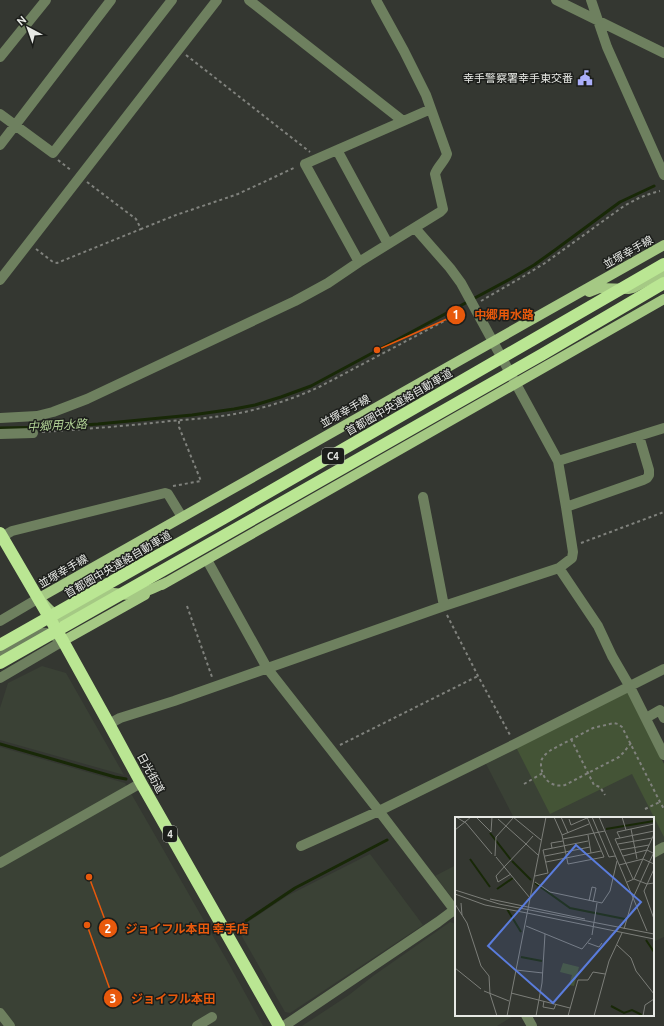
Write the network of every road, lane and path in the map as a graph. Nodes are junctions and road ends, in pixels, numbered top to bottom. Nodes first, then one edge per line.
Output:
1 (46, 0) edge
2 (111, 0) edge
3 (172, 0) edge
4 (217, 0) edge
5 (249, 0) edge
6 (376, 0) edge
7 (556, 0) edge
8 (591, 0) edge
9 (597, 20) junction
10 (179, 50) junction
11 (664, 53) edge
12 (0, 57) edge
13 (432, 109) junction
14 (0, 114) edge
15 (403, 121) junction
16 (15, 126) junction
17 (0, 145) edge
18 (337, 150) junction
19 (53, 153) junction
20 (317, 159) junction
21 (305, 164) junction
22 (664, 175) edge
23 (80, 177) junction
24 (660, 191) dead end
25 (415, 228) junction
26 (141, 229) junction
27 (29, 244) junction
28 (388, 244) junction
29 (664, 245) edge
30 (359, 262) junction
31 (664, 264) edge
32 (664, 272) edge
33 (0, 280) edge
34 (664, 283) edge
35 (664, 299) edge
36 (471, 302) junction
37 (554, 307) junction
38 (492, 342) junction
39 (516, 384) junction
40 (0, 418) edge
41 (179, 421) junction
42 (664, 428) edge
43 (32, 433) joint
44 (0, 434) edge
45 (639, 436) junction
46 (558, 461) junction
47 (165, 493) junction
48 (423, 498) dead end
49 (566, 507) junction
50 (664, 512) edge
51 (182, 517) junction
52 (1, 536) edge
53 (572, 545) junction
54 (206, 560) junction
55 (559, 568) junction
56 (168, 582) junction
57 (39, 598) junction
58 (187, 606) dead end
59 (444, 606) junction
60 (0, 621) edge
61 (63, 641) junction
62 (0, 645) edge
63 (0, 651) edge
64 (0, 662) edge
65 (267, 668) junction
66 (664, 669) edge
67 (478, 676) junction
68 (0, 678) edge
69 (216, 686) junction
70 (630, 687) junction
71 (646, 718) junction
72 (664, 718) edge
73 (109, 724) junction
74 (571, 739) junction
75 (631, 743) junction
76 (515, 744) junction
77 (331, 750) junction
78 (664, 755) edge
79 (543, 773) junction
80 (588, 774) junction
81 (141, 783) junction
82 (524, 784) dead end
83 (605, 795) dead end
84 (660, 802) junction
85 (646, 809) dead end
86 (664, 809) edge
87 (379, 811) junction
88 (302, 846) dead end
89 (664, 847) edge
90 (654, 852) edge
91 (0, 863) edge
92 (455, 911) edge
93 (0, 1013) edge
94 (527, 1016) edge
95 (212, 1017) dead end
96 (10, 1026) edge
97 (197, 1026) edge
98 (279, 1026) edge
99 (284, 1026) edge
100 (532, 1026) edge

1 - 12 street
2 - 16 street
3 - 19 street
4 - 10 street
5 - 15 street
6 - 13 street
7 - 9 street
8 - 9 street
9 - 11 street
9 - 22 street
10 - 20 path
10 - 23 street
13 - 15 street
13 - 25 street
14 - 16 street
15 - 18 street
16 - 17 street
16 - 19 street
18 - 20 street
18 - 28 street
19 - 23 path
20 - 21 street
21 - 26 path
21 - 30 street
23 - 26 path
23 - 27 street
24 - 36 path
25 - 28 street
25 - 36 street
26 - 27 path
27 - 33 street
28 - 30 street
29 - 37 main road, 並塚幸手線
30 - 40 street
31 - 62 highway, 首都圏中央連絡自動車道 / C4, bridge
32 - 37 main road
34 - 64 highway, C4, bridge
35 - 39 main road
36 - 38 street
36 - 41 path
37 - 38 main road, 並塚幸手線
38 - 39 street
38 - 51 main road, 並塚幸手線
39 - 46 street
39 - 54 main road
41 - 43 path
41 - 47 path
42 - 45 street
43 - 44 street
45 - 46 street
45 - 49 street
46 - 49 street
47 - 51 street
47 - 52 street
48 - 59 street
49 - 53 street
50 - 53 path
51 - 57 main road, 並塚幸手線
52 - 57 highway, 日光街道 / 4
53 - 55 street
54 - 56 main road
54 - 65 street
55 - 59 street
55 - 70 street
56 - 57 main road
56 - 61 main road
57 - 60 street
57 - 61 highway, 日光街道 / 4
58 - 69 path
59 - 65 street
59 - 67 path
61 - 63 street
61 - 68 street
61 - 73 highway, 日光街道 / 4
65 - 69 street
65 - 77 street
66 - 70 street
67 - 76 path
67 - 77 path
69 - 73 street
70 - 71 street
70 - 76 street
71 - 72 street
71 - 78 street
73 - 81 highway, 日光街道 / 4
74 - 75 path
74 - 79 path
74 - 80 path
75 - 80 path
75 - 84 path
76 - 87 street
77 - 87 street
79 - 80 path
79 - 82 path
80 - 83 path
81 - 91 street
81 - 98 highway, 日光街道 / 4
84 - 85 path
84 - 86 path
87 - 88 street
87 - 92 street
89 - 90 street
92 - 99 street
93 - 96 street
94 - 100 street
95 - 97 street

